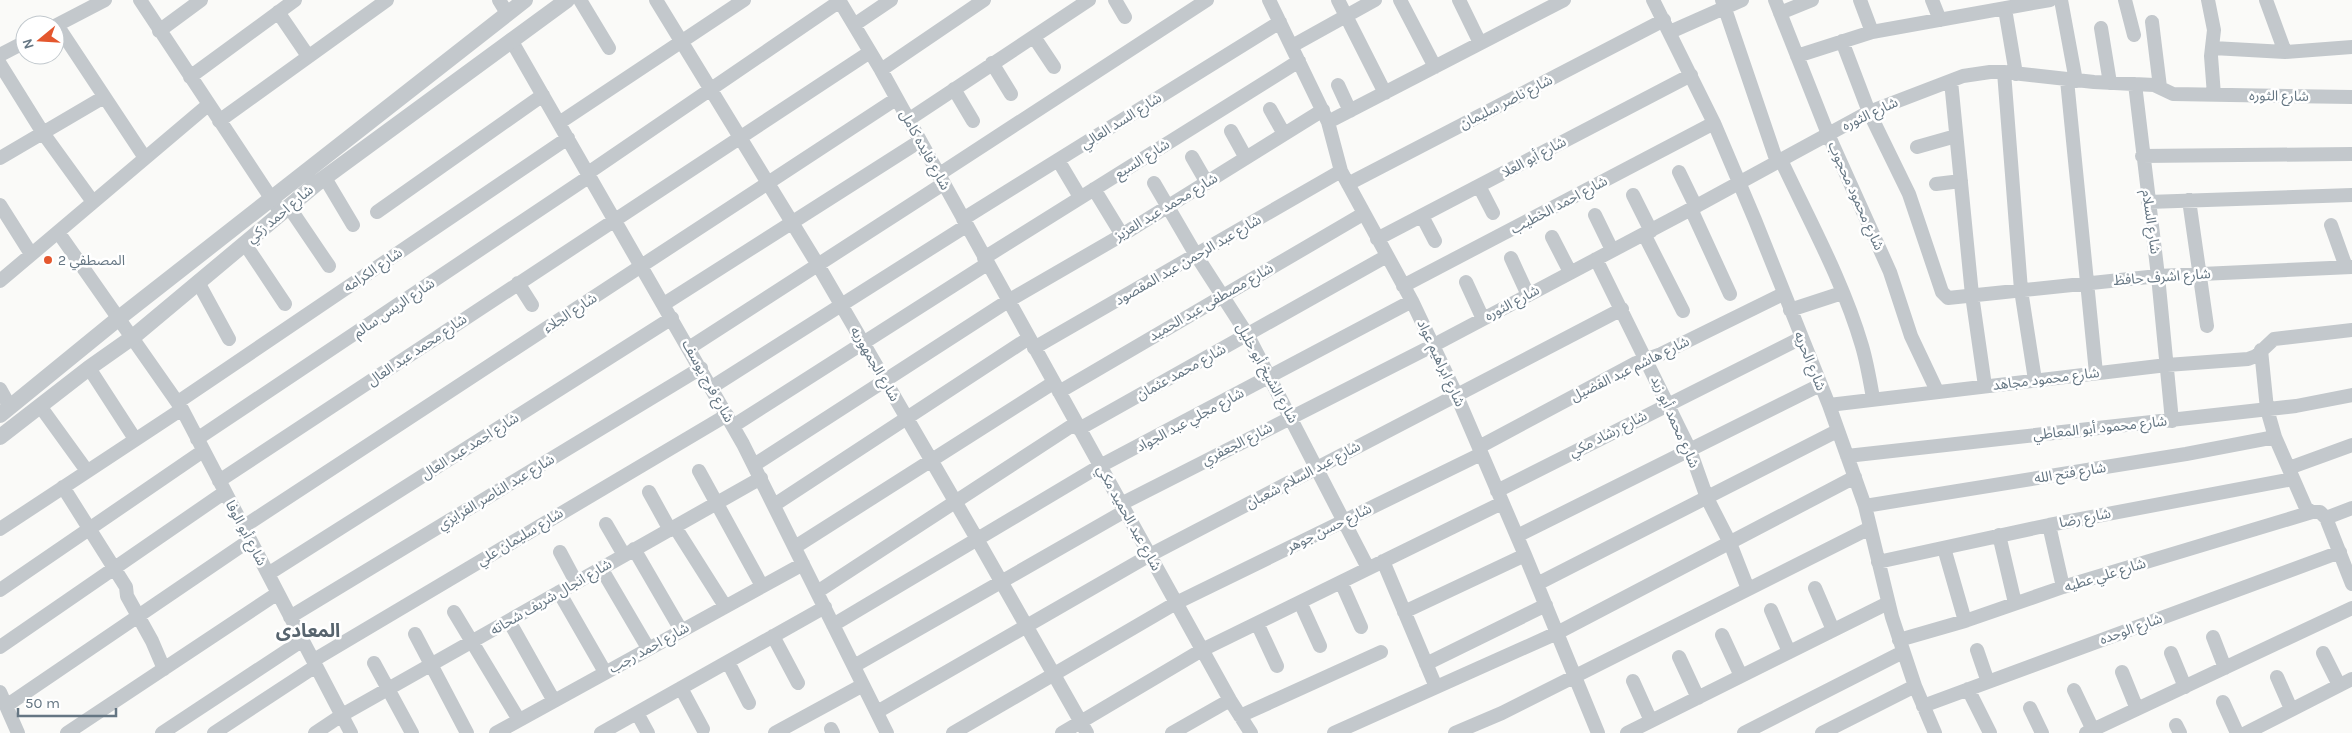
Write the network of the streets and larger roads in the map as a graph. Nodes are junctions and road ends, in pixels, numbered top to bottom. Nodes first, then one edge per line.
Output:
1 (105, 0) edge
2 (140, 0) edge
3 (202, 0) edge
4 (294, 0) edge
5 (387, 0) edge
6 (525, 0) edge
7 (567, 0) edge
8 (580, 0) edge
9 (656, 0) edge
10 (744, 0) edge
11 (840, 0) edge
12 (891, 0) edge
13 (984, 0) edge
14 (1089, 0) edge
15 (1115, 0) edge
16 (1207, 0) edge
17 (1269, 0) edge
18 (1338, 0) edge
19 (1375, 0) edge
20 (1400, 0) edge
21 (1459, 0) edge
22 (1564, 0) edge
23 (1653, 0) edge
24 (1742, 0) edge
25 (1775, 0) edge
26 (1812, 0) edge
27 (1860, 0) edge
28 (1932, 0) edge
29 (2050, 0) edge
30 (2061, 0) edge
31 (2125, 0) edge
32 (2208, 0) edge
33 (2266, 0) edge
34 (728, 4) edge
35 (1724, 4) edge
36 (503, 6) edge
37 (2005, 9) junction
38 (278, 12) junction
39 (1780, 13) junction
40 (1346, 16) junction
41 (1125, 17) dead end
42 (1940, 20) junction
43 (65, 21) edge
44 (1280, 22) junction
45 (2152, 22) dead end
46 (854, 25) junction
47 (1667, 26) junction
48 (2100, 28) dead end
49 (159, 31) junction
50 (1872, 32) junction
51 (2134, 35) dead end
52 (1034, 36) junction
53 (65, 39) edge
54 (511, 40) junction
55 (681, 41) junction
56 (1842, 41) junction
57 (1480, 43) junction
58 (1292, 46) junction
59 (15, 47) edge
60 (2352, 47) edge
61 (609, 48) dead end
62 (2213, 48) junction
63 (870, 52) junction
64 (2284, 52) junction
65 (0, 55) edge
66 (308, 56) junction
67 (1797, 56) junction
68 (1299, 61) junction
69 (0, 64) edge
70 (992, 64) junction
71 (1054, 67) dead end
72 (1435, 67) junction
73 (881, 70) junction
74 (2010, 73) junction
75 (1691, 75) junction
76 (190, 77) junction
77 (2072, 80) junction
78 (1951, 81) junction
79 (2110, 83) junction
80 (2135, 84) junction
81 (1338, 85) dead end
82 (2160, 86) junction
83 (710, 89) junction
84 (954, 89) junction
85 (1385, 92) junction
86 (1011, 94) dead end
87 (543, 95) junction
88 (2214, 95) junction
89 (104, 97) junction
90 (2352, 97) edge
91 (896, 98) junction
92 (208, 105) junction
93 (1270, 109) dead end
94 (1350, 111) junction
95 (1869, 112) junction
96 (1325, 116) junction
97 (908, 120) junction
98 (219, 121) junction
99 (973, 121) dead end
100 (559, 123) junction
101 (1714, 123) junction
102 (1231, 131) dead end
103 (43, 133) junction
104 (1284, 134) junction
105 (1828, 134) junction
106 (1956, 136) junction
107 (740, 137) junction
108 (568, 138) junction
109 (920, 141) junction
110 (1917, 147) dead end
111 (2352, 154) edge
112 (2142, 156) junction
113 (1192, 157) dead end
114 (0, 158) edge
115 (145, 158) junction
116 (1246, 158) junction
117 (1058, 160) junction
118 (1779, 161) junction
119 (1341, 171) junction
120 (1679, 172) dead end
121 (589, 174) junction
122 (325, 178) junction
123 (940, 179) junction
124 (1961, 181) junction
125 (768, 183) junction
126 (1154, 183) dead end
127 (1207, 183) junction
128 (1739, 183) junction
129 (1348, 184) junction
130 (1936, 184) dead end
131 (1479, 186) junction
132 (1094, 189) junction
133 (1633, 195) dead end
134 (2352, 195) edge
135 (1080, 198) junction
136 (271, 199) junction
137 (2190, 200) junction
138 (93, 202) junction
139 (2148, 202) junction
140 (0, 206) edge
141 (1168, 206) junction
142 (1694, 208) junction
143 (285, 210) junction
144 (377, 212) dead end
145 (1493, 213) dead end
146 (1363, 214) junction
147 (1595, 215) dead end
148 (1422, 216) junction
149 (615, 219) junction
150 (792, 223) junction
151 (964, 223) junction
152 (353, 225) dead end
153 (2331, 226) dead end
154 (58, 232) junction
155 (1648, 232) junction
156 (1122, 235) junction
157 (1552, 237) dead end
158 (1377, 239) junction
159 (1435, 241) dead end
160 (245, 244) junction
161 (1612, 250) junction
162 (31, 254) junction
163 (1196, 255) junction
164 (1387, 256) junction
165 (1511, 258) dead end
166 (1596, 259) junction
167 (985, 261) junction
168 (818, 265) junction
169 (329, 266) dead end
170 (642, 266) junction
171 (2349, 267) edge
172 (1570, 272) junction
173 (2200, 274) junction
174 (2158, 276) junction
175 (0, 281) edge
176 (198, 282) junction
177 (1466, 282) dead end
178 (518, 283) junction
179 (2088, 283) junction
180 (1403, 286) junction
181 (2021, 290) junction
182 (1842, 293) junction
183 (1730, 294) dead end
184 (1783, 294) junction
185 (1222, 295) junction
186 (1528, 295) junction
187 (1972, 295) junction
188 (1008, 301) junction
189 (1412, 301) junction
190 (285, 304) dead end
191 (664, 304) junction
192 (532, 305) dead end
193 (841, 305) junction
194 (1622, 309) junction
195 (1790, 310) junction
196 (1683, 311) dead end
197 (119, 318) junction
198 (672, 318) junction
199 (1483, 319) junction
200 (2207, 326) dead end
201 (2352, 330) edge
202 (1247, 334) junction
203 (134, 337) junction
204 (1801, 338) junction
205 (229, 339) dead end
206 (863, 343) junction
207 (1032, 343) junction
208 (1434, 345) junction
209 (689, 348) junction
210 (2261, 350) junction
211 (1647, 360) junction
212 (2167, 365) junction
213 (89, 368) junction
214 (701, 368) junction
215 (2096, 373) junction
216 (1271, 377) junction
217 (884, 380) junction
218 (2035, 380) junction
219 (1820, 385) junction
220 (1985, 386) junction
221 (712, 387) junction
222 (1056, 387) junction
223 (0, 389) edge
224 (1937, 391) junction
225 (1456, 394) junction
226 (2352, 395) edge
227 (1873, 398) junction
228 (1669, 404) junction
229 (180, 405) junction
230 (1828, 405) junction
231 (40, 406) junction
232 (2267, 409) junction
233 (5, 411) edge
234 (1292, 416) junction
235 (906, 418) junction
236 (2172, 420) junction
237 (730, 421) junction
238 (1078, 426) junction
239 (1837, 431) junction
240 (2276, 436) junction
241 (0, 438) edge
242 (136, 439) junction
243 (200, 445) junction
244 (2352, 445) edge
245 (1480, 450) junction
246 (1690, 450) junction
247 (1847, 456) junction
248 (931, 460) junction
249 (754, 465) junction
250 (1100, 466) junction
251 (1317, 468) junction
252 (87, 471) junction
253 (699, 471) dead end
254 (2291, 473) junction
255 (1855, 477) junction
256 (760, 478) junction
257 (63, 487) junction
258 (222, 487) junction
259 (649, 492) dead end
260 (1499, 497) junction
261 (1707, 498) junction
262 (955, 501) junction
263 (716, 503) junction
264 (774, 505) junction
265 (1865, 506) junction
266 (1123, 508) junction
267 (2352, 508) edge
268 (2318, 514) junction
269 (1344, 521) junction
270 (606, 524) dead end
271 (2049, 525) junction
272 (244, 527) junction
273 (672, 528) junction
274 (1870, 528) junction
275 (0, 529) edge
276 (88, 529) junction
277 (1517, 536) junction
278 (2000, 536) junction
279 (978, 539) junction
280 (250, 540) junction
281 (1730, 543) junction
282 (795, 547) junction
283 (1944, 548) junction
284 (560, 552) dead end
285 (629, 552) junction
286 (2340, 552) junction
287 (1525, 554) junction
288 (1150, 556) junction
289 (1383, 561) junction
290 (1878, 562) junction
291 (803, 564) junction
292 (601, 568) junction
293 (1368, 568) junction
294 (114, 569) junction
295 (268, 574) junction
296 (576, 582) junction
297 (1001, 582) junction
298 (1341, 582) junction
299 (1537, 584) junction
300 (2352, 584) edge
301 (762, 586) junction
302 (2063, 587) junction
303 (1815, 588) dead end
304 (1748, 589) junction
305 (0, 590) edge
306 (278, 592) junction
307 (559, 592) junction
308 (817, 592) junction
309 (1300, 602) junction
310 (1176, 603) junction
311 (1888, 603) junction
312 (2016, 604) junction
313 (1546, 605) junction
314 (725, 606) junction
315 (825, 607) junction
316 (2352, 608) edge
317 (1772, 610) dead end
318 (454, 612) dead end
319 (1404, 612) junction
320 (138, 616) junction
321 (290, 617) junction
322 (509, 621) junction
323 (1966, 621) junction
324 (1257, 623) junction
325 (833, 625) junction
326 (1026, 626) junction
327 (1361, 627) dead end
328 (681, 630) junction
329 (1833, 630) junction
330 (1557, 633) junction
331 (415, 634) dead end
332 (1722, 635) dead end
333 (773, 636) junction
334 (2213, 637) dead end
335 (303, 640) junction
336 (472, 642) junction
337 (1320, 646) dead end
338 (1901, 646) junction
339 (0, 647) edge
340 (648, 648) junction
341 (1202, 650) junction
342 (1977, 650) dead end
343 (1381, 652) dead end
344 (1789, 652) junction
345 (2171, 653) dead end
346 (2324, 653) dead end
347 (1679, 657) dead end
348 (374, 662) dead end
349 (728, 662) junction
350 (315, 663) junction
351 (1426, 664) junction
352 (431, 665) junction
353 (854, 666) junction
354 (1277, 666) dead end
355 (2225, 668) junction
356 (164, 669) junction
357 (604, 672) junction
358 (2122, 672) dead end
359 (1053, 674) junction
360 (1574, 676) junction
361 (1741, 676) junction
362 (2277, 677) dead end
363 (2352, 678) edge
364 (1633, 681) dead end
365 (1988, 682) junction
366 (798, 683) dead end
367 (863, 684) junction
368 (2339, 685) junction
369 (1915, 686) junction
370 (1436, 687) junction
371 (2185, 687) junction
372 (681, 688) junction
373 (388, 689) junction
374 (1968, 689) junction
375 (2074, 690) dead end
376 (0, 692) edge
377 (1698, 698) junction
378 (1230, 700) junction
379 (554, 701) junction
380 (2223, 702) dead end
381 (750, 703) dead end
382 (6, 706) junction
383 (1923, 706) junction
384 (2030, 708) dead end
385 (2137, 709) junction
386 (2291, 710) junction
387 (877, 712) junction
388 (637, 713) junction
389 (342, 715) junction
390 (1240, 716) junction
391 (519, 720) junction
392 (1651, 721) junction
393 (0, 727) edge
394 (16, 727) edge
395 (1083, 727) edge
396 (703, 729) dead end
397 (2089, 731) edge
398 (67, 733) edge
399 (162, 733) edge
400 (214, 733) edge
401 (315, 733) edge
402 (351, 733) edge
403 (412, 733) edge
404 (467, 733) edge
405 (496, 733) edge
406 (601, 733) edge
407 (648, 733) edge
408 (775, 733) edge
409 (887, 733) edge
410 (953, 733) edge
411 (1062, 733) edge
412 (1172, 733) edge
413 (1251, 733) edge
414 (1334, 733) edge
415 (1455, 733) edge
416 (1598, 733) edge
417 (1627, 733) edge
418 (1744, 733) edge
419 (1822, 733) edge
420 (1935, 733) edge
421 (1990, 733) edge
422 (2042, 733) edge
423 (2238, 733) edge
424 (2246, 733) edge

1 - 43 street
2 - 49 street
3 - 49 street
4 - 38 street
5 - 66 street
6 - 36 street, شارع احمد زكي
7 - 54 street, شارع احمد زكي
8 - 61 street
9 - 55 street, شارع الجمهوريه
10 - 34 street
11 - 46 street, شارع فايده كامل
11 - 83 street, شارع الريس سالم
12 - 46 street
13 - 73 street
14 - 52 street
15 - 41 street
16 - 123 street
17 - 44 street, شارع ابراهيم عواد
18 - 40 street
19 - 40 street
20 - 72 street
21 - 57 street
22 - 57 street, شارع محمد عبد العزيز
23 - 47 street, شارع الحريه
24 - 35 street, شارع ناصر سليمان
25 - 39 street, شارع محمود محجوب
26 - 39 street
27 - 50 street
28 - 42 street
29 - 37 street
30 - 77 street
31 - 51 street
32 - 62 street
33 - 64 street
34 - 55 street
35 - 47 street, شارع ناصر سليمان
35 - 118 street
36 - 136 street, شارع احمد زكي
37 - 42 street
37 - 74 street
38 - 66 street
38 - 76 street
39 - 67 street, شارع محمود محجوب
40 - 58 street
40 - 85 street
42 - 50 street
44 - 58 street, شارع ابراهيم عواد
44 - 117 street, شارع السد العالي
45 - 82 street
46 - 63 street, شارع فايده كامل
47 - 75 street, شارع الحريه
47 - 129 street, شارع ناصر سليمان
48 - 79 street
49 - 76 street
50 - 56 street
52 - 70 street
52 - 71 street
53 - 89 street
54 - 87 street, شارع فرج يوسف
54 - 122 street, شارع احمد زكي
55 - 83 street, شارع الجمهوريه
55 - 100 street
56 - 67 street
56 - 95 street
57 - 72 street, شارع محمد عبد العزيز
58 - 68 street, شارع ابراهيم عواد
59 - 65 street
60 - 64 street
62 - 64 street
62 - 88 street
63 - 73 street, شارع فايده كامل
63 - 107 street, شارع محمد عبد العال
66 - 98 street
67 - 105 street, شارع محمود محجوب
68 - 96 street, شارع ابراهيم عواد
68 - 132 street, شارع السبع
69 - 103 street
70 - 84 street
70 - 86 street
72 - 85 street, شارع محمد عبد العزيز
73 - 91 street, شارع فايده كامل
74 - 77 street, شارع الثوره
74 - 78 street, شارع الثوره
74 - 181 street
75 - 101 street, شارع الحريه
75 - 131 street, شارع أبو العلا
76 - 92 street
77 - 79 street, شارع الثوره
77 - 179 street
78 - 95 street, شارع الثوره
78 - 106 street
79 - 80 street, شارع الثوره
80 - 82 street, شارع الثوره
80 - 112 street, شارع السلام
81 - 94 street
82 - 88 street, شارع الثوره
83 - 107 street, شارع الجمهوريه
83 - 121 street, شارع الريس سالم
84 - 97 street
84 - 99 street
85 - 94 street, شارع محمد عبد العزيز
87 - 100 street, شارع فرج يوسف
87 - 144 street
88 - 90 street, شارع الثوره
89 - 103 street
89 - 115 street
91 - 97 street, شارع فايده كامل
91 - 125 street, شارع الجلاء
92 - 98 street
92 - 115 street
93 - 104 street
94 - 96 street, شارع محمد عبد العزيز
95 - 105 street, شارع الثوره
95 - 187 street, شارع اشرف حافظ
96 - 104 street, شارع محمد عبد العزيز
96 - 119 street, شارع ابراهيم عواد
97 - 109 street, شارع فايده كامل
98 - 136 street
100 - 108 street, شارع فرج يوسف
101 - 128 street, شارع الحريه
101 - 180 street, شارع احمد الخطيب
102 - 116 street
103 - 114 street
103 - 138 street
104 - 116 street, شارع محمد عبد العزيز
105 - 118 street, شارع الثوره
105 - 224 street, شارع محمود محجوب
106 - 110 street
106 - 124 street
107 - 125 street, شارع الجمهوريه
107 - 149 street, شارع محمد عبد العال
108 - 121 street, شارع فرج يوسف
108 - 229 street, شارع الكرامه
109 - 123 street, شارع فايده كامل
109 - 150 street
111 - 112 street
112 - 139 street, شارع السلام
113 - 127 street
115 - 138 street
116 - 127 street, شارع محمد عبد العزيز
117 - 135 street
117 - 151 street, شارع السد العالي
118 - 128 street, شارع الثوره
118 - 182 street
119 - 129 street, شارع ابراهيم عواد
119 - 163 street, شارع عبد الرحمن عبد المقصود
120 - 142 street
121 - 149 street, شارع فرج يوسف
121 - 243 street, شارع الريس سالم
122 - 143 street, شارع احمد زكي
122 - 152 street
123 - 151 street, شارع فايده كامل
123 - 168 street
124 - 130 street
124 - 187 street
125 - 150 street, شارع الجمهوريه
125 - 170 street, شارع الجلاء
126 - 141 street, شارع الشيخ أبو خليل
127 - 141 street, شارع محمد عبد العزيز
128 - 142 street, شارع الثوره
128 - 184 street, شارع الحريه
129 - 146 street, شارع ابراهيم عواد
131 - 145 street
131 - 148 street, شارع أبو العلا
132 - 135 street, شارع السبع
132 - 156 street
133 - 155 street
134 - 137 street
135 - 167 street, شارع السبع
136 - 143 street
136 - 197 street, شارع احمد زكي
137 - 139 street
137 - 173 street
138 - 154 street
139 - 174 street, شارع السلام
140 - 162 street
141 - 156 street, شارع محمد عبد العزيز
141 - 163 street, شارع الشيخ أبو خليل
142 - 155 street, شارع الثوره
142 - 183 street
143 - 160 street, شارع احمد زكي
143 - 169 street
146 - 158 street, شارع ابراهيم عواد
146 - 185 street, شارع مصطفى عبد الحميد
147 - 161 street
148 - 158 street, شارع أبو العلا
148 - 159 street
149 - 170 street, شارع فرج يوسف
149 - 178 street, شارع محمد عبد العال
150 - 168 street, شارع الجمهوريه
150 - 191 street
151 - 167 street, شارع فايده كامل
151 - 193 street, شارع السد العالي
153 - 171 street
154 - 162 street
154 - 197 street, شارع أبو الوفا
155 - 161 street, شارع الثوره
155 - 196 street
156 - 188 street, شارع محمد عبد العزيز
157 - 172 street
158 - 164 street, شارع ابراهيم عواد
160 - 176 street, شارع احمد زكي
160 - 190 street
161 - 166 street, شارع الثوره
162 - 175 street
163 - 185 street, شارع الشيخ أبو خليل
163 - 207 street, شارع عبد الرحمن عبد المقصود
164 - 180 street, شارع ابراهيم عواد
164 - 202 street, شارع محمد عثمان
165 - 186 street
166 - 172 street, شارع الثوره
166 - 194 street, شارع محمد أبو زيد
167 - 188 street, شارع فايده كامل
167 - 206 street, شارع السبع
168 - 193 street, شارع الجمهوريه
168 - 209 street
170 - 191 street, شارع فرج يوسف
170 - 272 street, شارع الجلاء
171 - 173 street, شارع اشرف حافظ
172 - 186 street, شارع الثوره
173 - 174 street, شارع اشرف حافظ
173 - 200 street
174 - 179 street, شارع اشرف حافظ
174 - 212 street, شارع السلام
176 - 203 street, شارع احمد زكي
176 - 205 street
177 - 199 street
178 - 192 street
178 - 258 street, شارع محمد عبد العال
179 - 181 street, شارع اشرف حافظ
179 - 215 street
180 - 189 street, شارع ابراهيم عواد
181 - 187 street, شارع اشرف حافظ
181 - 218 street
182 - 195 street
182 - 227 street
184 - 195 street, شارع الحريه
184 - 211 street, شارع هاشم عبد الفضيل
185 - 202 street, شارع الشيخ أبو خليل
185 - 222 street, شارع مصطفى عبد الحميد
186 - 199 street, شارع الثوره
187 - 220 street
188 - 207 street, شارع عبد الحميد مكي
188 - 217 street, شارع محمد عبد العزيز
189 - 208 street, شارع ابراهيم عواد
189 - 216 street, شارع مجلي عبد الجواد
191 - 198 street, شارع فرج يوسف
193 - 206 street, شارع الجمهوريه
193 - 221 street, شارع السد العالي
194 - 211 street, شارع محمد أبو زيد
194 - 225 street, شارع عبد السلام شعبان
195 - 204 street, شارع الحريه
197 - 203 street, شارع أبو الوفا
197 - 233 street, شارع احمد زكي
198 - 209 street, شارع فرج يوسف
198 - 295 street, شارع احمد عبد العال
199 - 208 street, شارع الثوره
201 - 210 street, شارع محمود مجاهد
202 - 216 street, شارع الشيخ أبو خليل
202 - 238 street, شارع محمد عثمان
203 - 213 street, شارع احمد زكي
203 - 229 street, شارع أبو الوفا
204 - 219 street, شارع الحريه
204 - 228 street, شارع رشاد مكي
206 - 217 street, شارع الجمهوريه
206 - 237 street, شارع سليمان علي
207 - 222 street, شارع عبد الحميد مكي
207 - 235 street, شارع عبد الرحمن عبد المقصود
208 - 225 street, شارع ابراهيم عواد
208 - 234 street, شارع الجعفري
209 - 214 street, شارع فرج يوسف
210 - 212 street, شارع محمود مجاهد
210 - 232 street
211 - 228 street, شارع محمد أبو زيد
211 - 245 street, شارع هاشم عبد الفضيل
212 - 215 street, شارع محمود مجاهد
212 - 236 street, شارع السلام
213 - 231 street, شارع احمد زكي
213 - 242 street
214 - 221 street, شارع فرج يوسف
214 - 321 street, شارع عبد الناصر الفرايزي
215 - 218 street, شارع محمود مجاهد
216 - 234 street, شارع الشيخ أبو خليل
216 - 250 street, شارع مجلي عبد الجواد
217 - 235 street, شارع الجمهوريه
217 - 249 street, شارع محمد عبد العزيز
218 - 220 street, شارع محمود مجاهد
219 - 230 street, شارع الحريه
219 - 246 street
220 - 224 street, شارع محمود مجاهد
221 - 237 street, شارع فرج يوسف
222 - 238 street, شارع عبد الحميد مكي
222 - 248 street, شارع مصطفى عبد الحميد
223 - 233 street
224 - 227 street, شارع محمود مجاهد
225 - 245 street, شارع ابراهيم عواد
225 - 251 street, شارع عبد السلام شعبان
226 - 232 street, شارع محمود أبو المعاطي
227 - 230 street, شارع محمود مجاهد
228 - 246 street, شارع محمد أبو زيد
228 - 260 street, شارع رشاد مكي
229 - 242 street, شارع الكرامه
229 - 243 street, شارع أبو الوفا
230 - 239 street, شارع الحريه
231 - 241 street, شارع احمد زكي
231 - 252 street
232 - 236 street, شارع محمود أبو المعاطي
232 - 240 street
234 - 251 street, شارع الشيخ أبو خليل
234 - 266 street, شارع الجعفري
235 - 248 street, شارع الجمهوريه
235 - 264 street, شارع عبد الرحمن عبد المقصود
236 - 247 street, شارع محمود أبو المعاطي
237 - 249 street, شارع فرج يوسف
237 - 350 street, شارع سليمان علي
238 - 250 street, شارع عبد الحميد مكي
238 - 262 street, شارع محمد عثمان
239 - 247 street, شارع الحريه
239 - 261 street
240 - 254 street
240 - 265 street, شارع فتح الله
242 - 252 street, شارع الكرامه
243 - 258 street, شارع أبو الوفا
243 - 276 street, شارع الريس سالم
244 - 254 street, شارع رضا
245 - 260 street, شارع ابراهيم عواد
245 - 269 street, شارع حسن جوهر
246 - 261 street, شارع محمد أبو زيد
246 - 277 street
247 - 255 street, شارع الحريه
248 - 262 street, شارع الجمهوريه
248 - 282 street, شارع مصطفى عبد الحميد
249 - 256 street, شارع فرج يوسف
250 - 266 street, شارع عبد الحميد مكي
250 - 279 street, شارع مجلي عبد الجواد
251 - 269 street, شارع الشيخ أبو خليل
251 - 288 street, شارع عبد السلام شعبان
252 - 257 street, شارع الكرامه
253 - 263 street
254 - 268 street
254 - 271 street, شارع رضا
255 - 265 street, شارع الحريه
255 - 281 street
256 - 263 street, شارع انجال شريف شحاته
256 - 264 street, شارع فرج يوسف
257 - 275 street, شارع الكرامه
257 - 276 street
258 - 272 street, شارع أبو الوفا
258 - 294 street, شارع محمد عبد العال
259 - 273 street
260 - 277 street, شارع ابراهيم عواد
260 - 289 street, شارع رشاد مكي
261 - 281 street, شارع محمد أبو زيد
261 - 299 street
262 - 279 street, شارع الجمهوريه
262 - 308 street, شارع محمد عثمان
263 - 273 street, شارع انجال شريف شحاته
263 - 301 street
264 - 282 street, شارع فرج يوسف
265 - 274 street, شارع الحريه
266 - 288 street, شارع عبد الحميد مكي
266 - 297 street, شارع الجعفري
267 - 268 street, شارع علي عطيه
268 - 286 street
268 - 302 street, شارع علي عطيه
269 - 293 street, شارع الشيخ أبو خليل
269 - 310 street, شارع حسن جوهر
270 - 285 street
271 - 278 street, شارع رضا
271 - 302 street
272 - 280 street, شارع أبو الوفا
273 - 285 street, شارع انجال شريف شحاته
273 - 314 street
274 - 290 street, شارع الحريه
274 - 304 street
276 - 294 street
276 - 305 street, شارع الريس سالم
277 - 287 street, شارع ابراهيم عواد
278 - 283 street, شارع رضا
278 - 312 street
279 - 297 street, شارع الجمهوريه
279 - 325 street, شارع مجلي عبد الجواد
280 - 295 street, شارع أبو الوفا
280 - 320 street
281 - 304 street, شارع محمد أبو زيد
281 - 330 street
282 - 291 street, شارع فرج يوسف
283 - 290 street, شارع رضا
283 - 323 street
284 - 296 street
285 - 292 street, شارع انجال شريف شحاته
285 - 328 street
286 - 300 street
286 - 365 street, شارع الوحده
287 - 299 street, شارع ابراهيم عواد
287 - 319 street
288 - 310 street, شارع عبد الحميد مكي
288 - 326 street, شارع عبد السلام شعبان
289 - 293 street, شارع رشاد مكي
289 - 319 street
290 - 311 street, شارع الحريه
291 - 301 street, شارع احمد رجب
291 - 308 street, شارع فرج يوسف
292 - 296 street, شارع انجال شريف شحاته
292 - 340 street
293 - 298 street, شارع رشاد مكي
294 - 320 street
294 - 339 street, شارع محمد عبد العال
295 - 306 street, شارع أبو الوفا
296 - 307 street, شارع انجال شريف شحاته
297 - 326 street, شارع الجمهوريه
297 - 353 street, شارع الجعفري
298 - 309 street, شارع رشاد مكي
298 - 327 street
299 - 313 street, شارع ابراهيم عواد
301 - 314 street, شارع احمد رجب
302 - 312 street, شارع علي عطيه
303 - 329 street
304 - 360 street
306 - 321 street, شارع أبو الوفا
306 - 356 street
307 - 322 street, شارع انجال شريف شحاته
307 - 357 street
308 - 315 street, شارع فرج يوسف
309 - 324 street, شارع رشاد مكي
309 - 337 street
310 - 341 street, شارع عبد الحميد مكي
310 - 359 street, شارع حسن جوهر
311 - 329 street
311 - 338 street, شارع الحريه
312 - 323 street, شارع علي عطيه
313 - 330 street, شارع ابراهيم عواد
313 - 351 street
314 - 328 street, شارع احمد رجب
315 - 325 street, شارع فرج يوسف
315 - 333 street
316 - 355 street
317 - 344 street
318 - 336 street
319 - 351 street
320 - 356 street
320 - 382 street
321 - 335 street, شارع أبو الوفا
322 - 336 street, شارع انجال شريف شحاته
322 - 379 street
323 - 338 street, شارع علي عطيه
324 - 341 street, شارع رشاد مكي
324 - 354 street
325 - 353 street, شارع فرج يوسف
326 - 359 street, شارع الجمهوريه
326 - 387 street, شارع عبد السلام شعبان
328 - 340 street, شارع احمد رجب
329 - 344 street
330 - 360 street, شارع ابراهيم عواد
330 - 370 street
331 - 352 street
332 - 361 street
333 - 349 street
333 - 366 street
334 - 355 street
335 - 350 street, شارع أبو الوفا
335 - 399 street
336 - 352 street, شارع انجال شريف شحاته
336 - 391 street
338 - 369 street, شارع الحريه
338 - 418 street, شارع علي عطيه
340 - 357 street, شارع احمد رجب
341 - 378 street, شارع عبد الحميد مكي
341 - 395 street, شارع رشاد مكي
342 - 365 street
343 - 390 street
344 - 361 street
345 - 371 street
346 - 368 street
347 - 377 street
348 - 373 street
349 - 372 street
349 - 381 street
350 - 389 street, شارع أبو الوفا
350 - 400 street, شارع سليمان علي
351 - 370 street
352 - 373 street, شارع انجال شريف شحاته
352 - 404 street
353 - 367 street, شارع فرج يوسف
355 - 371 street
356 - 398 street
357 - 379 street, شارع احمد رجب
358 - 385 street
359 - 395 street, شارع الجمهوريه
359 - 410 street, شارع حسن جوهر
360 - 415 street
360 - 416 street, شارع ابراهيم عواد
361 - 377 street
362 - 386 street
363 - 368 street
364 - 392 street
365 - 374 street, شارع الوحده
367 - 387 street, شارع فرج يوسف
367 - 408 street
368 - 386 street
369 - 383 street, شارع الحريه
369 - 419 street
370 - 414 street
371 - 385 street
372 - 388 street
372 - 396 street
373 - 389 street, شارع انجال شريف شحاته
373 - 403 street
374 - 383 street, شارع الوحده
374 - 421 street
375 - 397 street
376 - 382 street
377 - 392 street
378 - 390 street, شارع عبد الحميد مكي
378 - 412 street
379 - 391 street, شارع احمد رجب
380 - 423 street
382 - 394 street
383 - 420 street, شارع الحريه
384 - 422 street
385 - 397 street
386 - 424 street
387 - 409 street, شارع فرج يوسف
388 - 406 street
388 - 407 street
389 - 401 street, شارع انجال شريف شحاته
389 - 402 street, شارع أبو الوفا
390 - 413 street, شارع عبد الحميد مكي
391 - 405 street, شارع احمد رجب
392 - 417 street
393 - 394 street
395 - 411 street, شارع رشاد مكي

